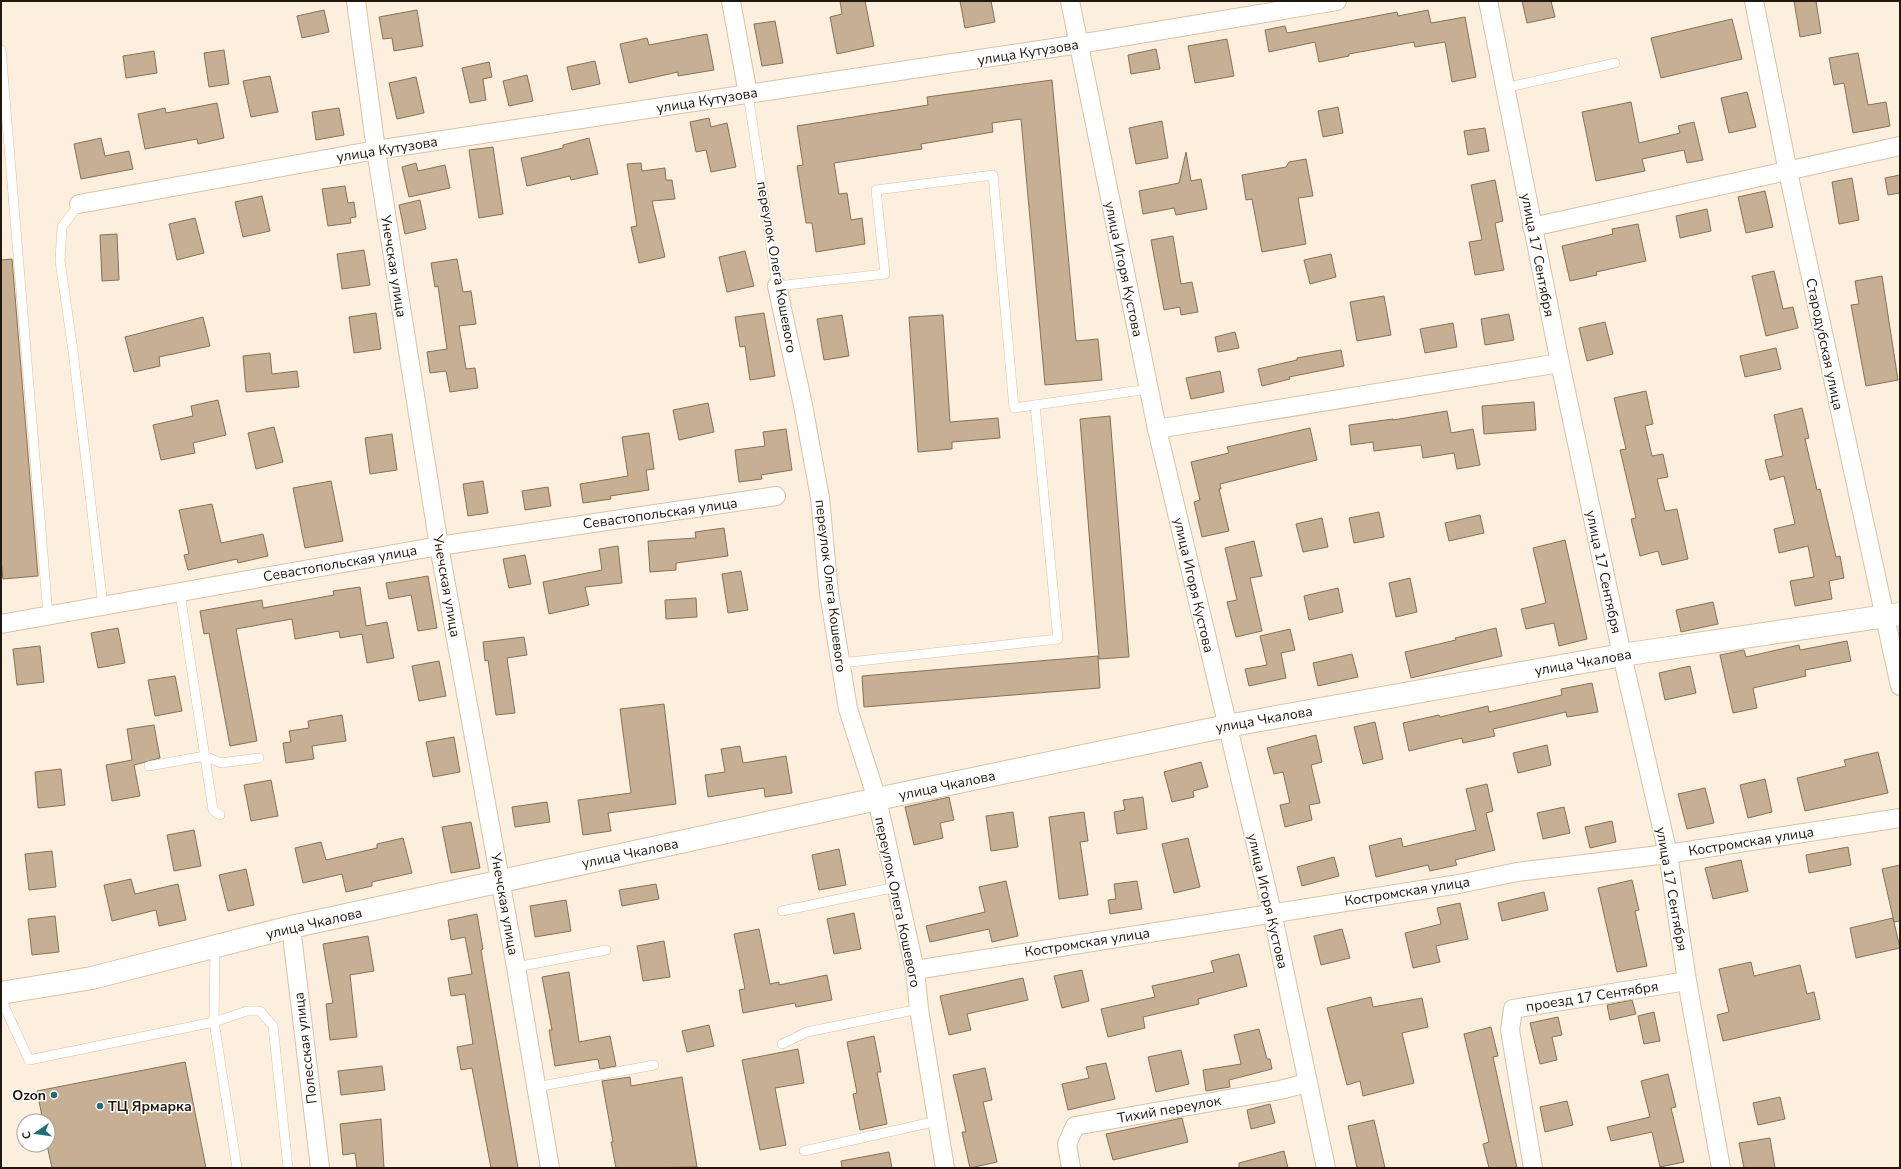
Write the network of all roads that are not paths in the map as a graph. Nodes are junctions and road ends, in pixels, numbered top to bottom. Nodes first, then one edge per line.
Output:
1 (356, 1) edge
2 (731, 1) edge
3 (1070, 1) edge
4 (1337, 1) edge
5 (1488, 1) edge
6 (1754, 1) edge
7 (1079, 44) junction
8 (1, 50) edge
9 (1615, 63) dead end
10 (1505, 88) junction
11 (748, 94) junction
12 (1900, 146) edge
13 (376, 150) junction
14 (1788, 172) junction
15 (78, 204) joint
16 (1532, 227) junction
17 (777, 286) junction
18 (1560, 363) junction
19 (1149, 390) junction
20 (1035, 405) junction
21 (1157, 429) junction
22 (776, 496) dead end
23 (440, 546) junction
24 (180, 593) junction
25 (102, 606) junction
26 (48, 615) junction
27 (1892, 616) edge
28 (1, 624) edge
29 (1622, 655) junction
30 (840, 663) junction
31 (1900, 686) edge
32 (1227, 726) junction
33 (205, 756) junction
34 (259, 758) dead end
35 (149, 766) dead end
36 (877, 799) junction
37 (220, 815) dead end
38 (1900, 818) edge
39 (1668, 854) junction
40 (500, 882) junction
41 (896, 887) junction
42 (782, 911) dead end
43 (1272, 912) junction
44 (291, 927) junction
45 (214, 947) junction
46 (606, 950) dead end
47 (516, 967) junction
48 (915, 970) junction
49 (1688, 981) junction
50 (1, 993) edge
51 (1, 999) edge
52 (919, 1009) junction
53 (214, 1022) junction
54 (782, 1044) dead end
55 (654, 1065) dead end
56 (1307, 1083) junction
57 (536, 1087) junction
58 (937, 1121) junction
59 (804, 1151) dead end
60 (237, 1168) edge
61 (288, 1168) edge
62 (320, 1168) edge
63 (550, 1168) edge
64 (945, 1168) edge
65 (1071, 1168) edge
66 (1326, 1168) edge
67 (1533, 1168) edge
68 (1721, 1168) edge

1 - 13 street, Унечская улица
2 - 11 street, переулок Олега Кошевого
3 - 7 street, улица Игоря Кустова
4 - 7 street, улица Кутузова
5 - 10 street, улица 17 Сентября
6 - 14 street, Стародубская улица
7 - 11 street, улица Кутузова
7 - 19 street, улица Игоря Кустова
8 - 26 lane
9 - 10 lane
10 - 16 street, улица 17 Сентября
11 - 13 street, улица Кутузова
11 - 17 lane, переулок Олега Кошевого
12 - 14 street
13 - 15 street, улица Кутузова
13 - 23 street, Унечская улица
14 - 16 street
14 - 27 street, Стародубская улица
15 - 25 lane
16 - 18 street, улица 17 Сентября
17 - 20 lane
17 - 30 street, переулок Олега Кошевого
18 - 21 street
18 - 29 street, улица 17 Сентября
19 - 20 lane
19 - 21 street, улица Игоря Кустова
20 - 30 lane
21 - 32 street, улица Игоря Кустова
22 - 23 street, Севастопольская улица
23 - 24 street, Севастопольская улица
23 - 40 street, Унечская улица
24 - 25 street, Севастопольская улица
24 - 33 lane
25 - 26 street, Севастопольская улица
26 - 28 street, Севастопольская улица
27 - 29 street, улица Чкалова
27 - 31 street, Стародубская улица
29 - 32 street, улица Чкалова
29 - 39 street, улица 17 Сентября
30 - 36 street, переулок Олега Кошевого
32 - 36 street, улица Чкалова
32 - 43 street, улица Игоря Кустова
33 - 34 lane
33 - 35 lane
33 - 37 lane
36 - 40 street, улица Чкалова
36 - 41 street, переулок Олега Кошевого
38 - 39 street, Костромская улица
39 - 43 street, Костромская улица
39 - 49 street, улица 17 Сентября
40 - 44 street, улица Чкалова
40 - 47 street, Унечская улица
41 - 42 lane
41 - 48 street, переулок Олега Кошевого
43 - 48 street, Костромская улица
43 - 56 street, улица Игоря Кустова
44 - 45 street, улица Чкалова
44 - 62 street, Полесская улица
45 - 50 street, улица Чкалова
45 - 53 lane
46 - 47 lane
47 - 57 street, Унечская улица
48 - 52 street, переулок Олега Кошевого
49 - 67 street, проезд 17 Сентября
49 - 68 street, улица 17 Сентября
51 - 53 lane
52 - 54 lane
52 - 58 street, переулок Олега Кошевого
53 - 60 lane
53 - 61 lane
55 - 57 lane
56 - 65 street, Тихий переулок
56 - 66 street, улица Игоря Кустова
57 - 63 street, Унечская улица
58 - 59 lane
58 - 64 street, переулок Олега Кошевого

